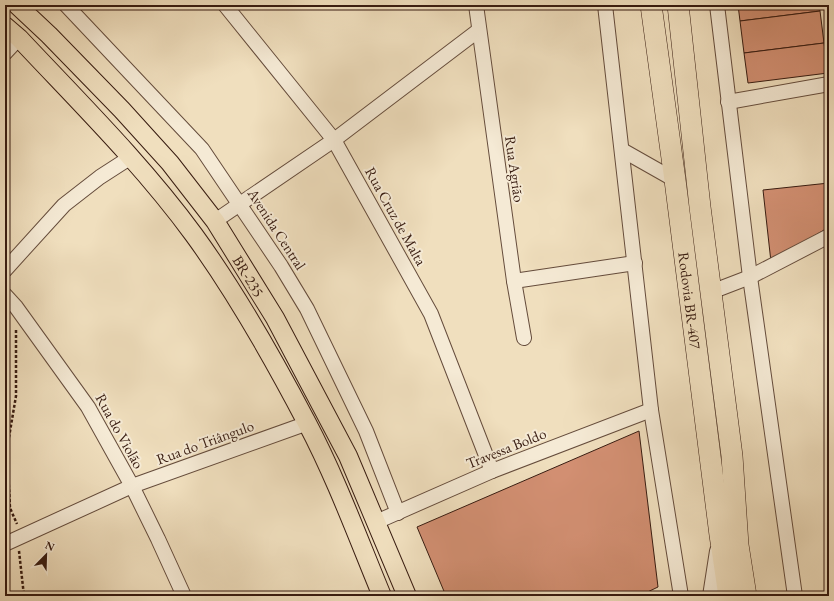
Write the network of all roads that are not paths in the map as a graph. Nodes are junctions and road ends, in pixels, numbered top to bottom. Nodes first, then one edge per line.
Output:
1 (17, 5) edge
2 (66, 5) edge
3 (225, 5) edge
4 (476, 5) edge
5 (605, 5) edge
6 (651, 5) edge
7 (678, 5) edge
8 (717, 5) edge
9 (5, 26) edge
10 (479, 30) junction
11 (20, 38) junction
12 (5, 53) edge
13 (829, 84) edge
14 (728, 102) junction
15 (334, 140) junction
16 (622, 150) junction
17 (131, 157) junction
18 (675, 180) junction
19 (240, 204) junction
20 (216, 221) junction
21 (829, 236) edge
22 (635, 263) junction
23 (5, 270) edge
24 (750, 278) junction
25 (514, 281) junction
26 (711, 292) junction
27 (5, 295) edge
28 (524, 338) dead end
29 (651, 410) junction
30 (308, 423) junction
31 (492, 471) junction
32 (132, 486) junction
33 (398, 512) junction
34 (376, 522) junction
35 (720, 535) junction
36 (11, 541) edge
37 (184, 596) edge
38 (382, 596) edge
39 (407, 596) edge
40 (681, 596) edge
41 (710, 596) edge
42 (729, 596) edge
43 (746, 596) edge
44 (795, 596) edge

1 - 20 main road, BR-235 / BR-235
2 - 19 street, Avenida Central
3 - 15 street, Rua Cruz de Malta
4 - 10 street, Rua Agrião
5 - 16 street
6 - 18 highway, Rodovia BR-407
7 - 26 highway, Rodovia BR-407
8 - 14 street
9 - 11 main road, BR-235 / BR-235
10 - 15 street
10 - 25 street, Rua Agrião
11 - 12 street
11 - 17 main road, BR-235 / BR-235
13 - 14 street
14 - 24 street
15 - 19 street
15 - 31 street, Rua Cruz de Malta
16 - 18 street
16 - 22 street
17 - 23 street
17 - 30 main road, BR-235 / BR-235
18 - 35 highway, Rodovia BR-407
19 - 20 street
19 - 33 street, Avenida Central
20 - 34 main road, BR-235 / BR-235
21 - 24 street
22 - 25 street
22 - 29 street
24 - 26 street
24 - 44 street
25 - 28 street, Rua Agrião
26 - 43 highway, Rodovia BR-407
27 - 32 street, Rua do Violão
29 - 31 street, Travessa Boldo
29 - 40 street
30 - 32 street, Rua do Triângulo
30 - 38 main road, BR-235 / BR-235
31 - 33 street, Travessa Boldo
32 - 36 street, Rua do Triângulo
32 - 37 street, Rua do Violão
33 - 34 street, Travessa Boldo
34 - 39 main road, BR-235 / BR-235
35 - 41 street
35 - 42 highway, Rodovia BR-407

